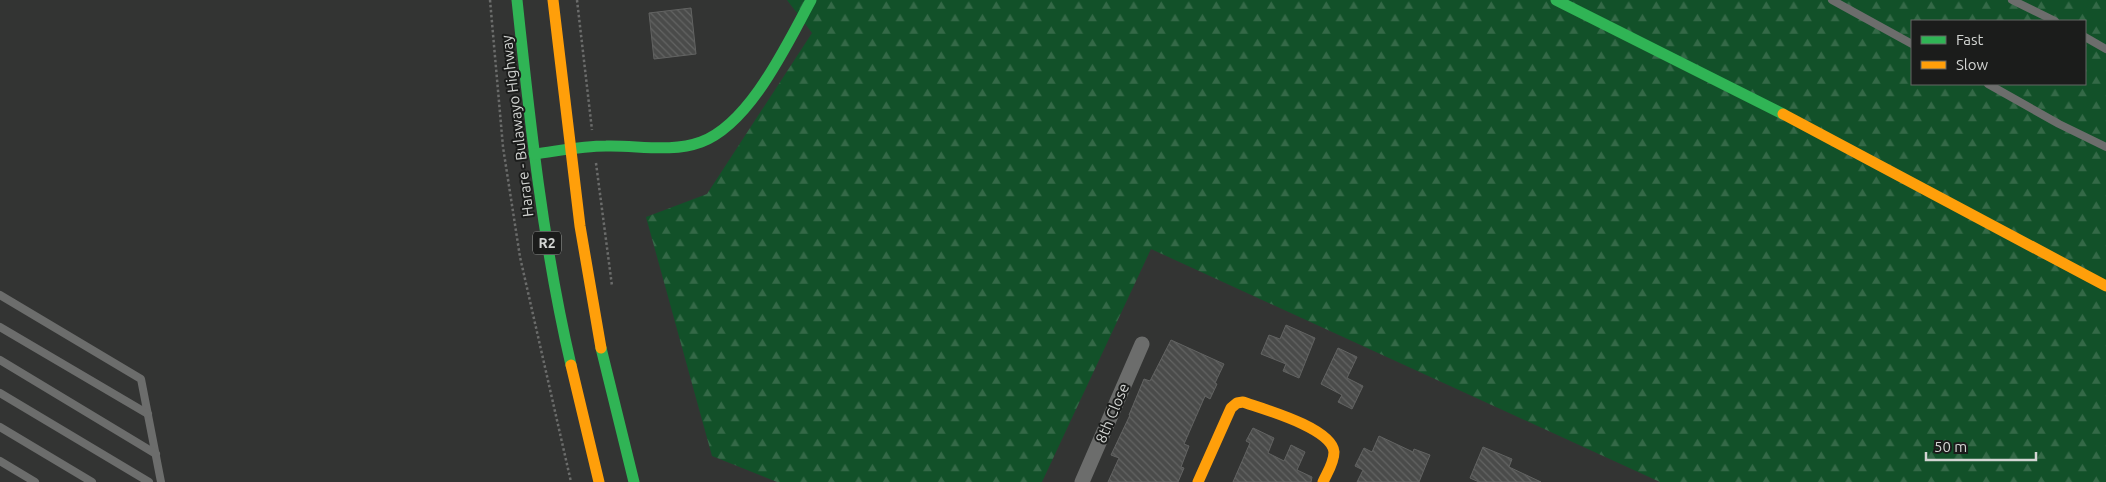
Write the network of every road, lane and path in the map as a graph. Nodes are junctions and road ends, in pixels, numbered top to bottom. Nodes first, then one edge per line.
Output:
1 (490, 0) edge
2 (517, 0) edge
3 (553, 0) edge
4 (577, 0) edge
5 (812, 0) edge
6 (1556, 0) edge
7 (1832, 0) edge
8 (2012, 0) edge
9 (2053, 20) edge
10 (2086, 38) edge
11 (1911, 43) edge
12 (2106, 49) edge
13 (1990, 85) edge
14 (594, 146) junction
15 (2106, 146) edge
16 (570, 150) junction
17 (534, 154) junction
18 (2106, 286) edge
19 (612, 289) dead end
20 (0, 295) edge
21 (0, 327) edge
22 (1142, 344) dead end
23 (0, 360) edge
24 (0, 393) edge
25 (148, 414) junction
26 (0, 427) edge
27 (156, 454) junction
28 (0, 461) edge
29 (34, 482) edge
30 (92, 482) edge
31 (148, 482) edge
32 (161, 482) edge
33 (571, 482) edge
34 (599, 482) edge
35 (634, 482) edge
36 (1082, 482) edge
37 (1198, 482) edge
38 (1323, 482) edge

1 - 33 path
2 - 17 main road, Harare - Bulawayo Highway / R2
3 - 16 main road, R2
4 - 14 path
5 - 14 main road
6 - 18 main road
7 - 11 lane
8 - 9 lane
10 - 12 lane
13 - 15 lane
14 - 16 main road
14 - 19 path
16 - 17 main road
16 - 35 main road, R2
17 - 34 main road, Harare - Bulawayo Highway / R2
20 - 25 lane
21 - 25 lane
22 - 36 street, 8th Close
23 - 27 lane
24 - 31 lane
25 - 27 lane
26 - 30 lane
27 - 32 lane
28 - 29 lane
37 - 38 main road

